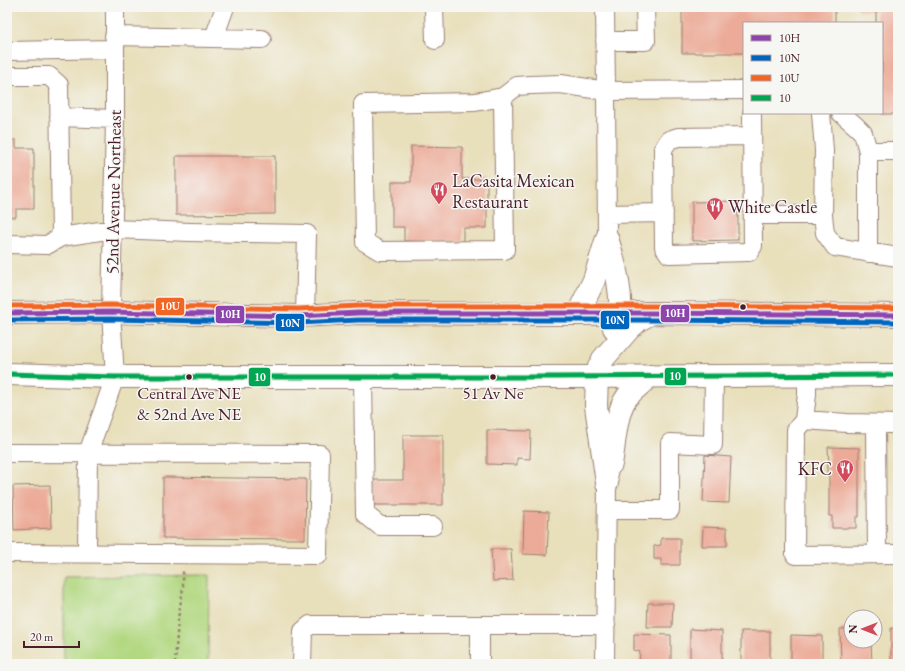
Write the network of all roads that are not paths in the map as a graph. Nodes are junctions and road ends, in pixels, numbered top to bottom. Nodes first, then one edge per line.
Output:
1 (115, 7) edge
2 (225, 7) edge
3 (434, 7) edge
4 (605, 7) edge
5 (645, 7) edge
6 (214, 38) junction
7 (262, 39) dead end
8 (435, 40) dead end
9 (605, 41) junction
10 (114, 42) junction
11 (7, 51) edge
12 (7, 76) edge
13 (743, 90) edge
14 (606, 91) junction
15 (503, 97) junction
16 (752, 114) edge
17 (821, 114) edge
18 (842, 114) edge
19 (59, 117) junction
20 (115, 119) junction
21 (752, 136) junction
22 (868, 151) junction
23 (898, 152) edge
24 (664, 213) junction
25 (608, 214) junction
26 (753, 215) junction
27 (823, 215) junction
28 (114, 229) junction
29 (61, 237) junction
30 (607, 238) junction
31 (7, 244) edge
32 (868, 253) junction
33 (898, 257) edge
34 (111, 312) junction
35 (7, 313) edge
36 (652, 313) junction
37 (578, 314) junction
38 (620, 314) junction
39 (898, 315) edge
40 (305, 316) junction
41 (7, 374) edge
42 (714, 375) junction
43 (806, 375) junction
44 (898, 375) edge
45 (363, 376) junction
46 (650, 376) junction
47 (115, 377) junction
48 (552, 377) junction
49 (597, 377) junction
50 (804, 420) junction
51 (876, 424) junction
52 (898, 424) edge
53 (7, 453) edge
54 (88, 453) junction
55 (606, 483) junction
56 (607, 510) junction
57 (433, 526) dead end
58 (7, 553) edge
59 (87, 553) junction
60 (877, 554) junction
61 (898, 554) edge
62 (606, 624) junction
63 (480, 625) junction
64 (302, 664) edge
65 (480, 664) edge
66 (605, 664) edge

1 - 10 street, 52nd Avenue Northeast
2 - 6 street
3 - 8 street
4 - 9 street
5 - 9 street
6 - 7 street
6 - 10 street
9 - 14 street
10 - 11 street
10 - 20 street, 52nd Avenue Northeast
12 - 19 street
13 - 14 street
14 - 15 street
14 - 25 street
15 - 15 street
16 - 21 street
17 - 27 street
18 - 22 street
19 - 20 street
19 - 29 street
20 - 28 street, 52nd Avenue Northeast
21 - 24 street
21 - 26 street
22 - 23 street
22 - 32 street
24 - 25 street
24 - 26 street
25 - 30 street
26 - 27 street
27 - 32 street
28 - 29 street
28 - 34 street, 52nd Avenue Northeast
28 - 40 street
29 - 31 street
30 - 37 main road
30 - 38 main road
32 - 33 street
34 - 35 main road
34 - 40 main road
34 - 47 street, 52nd Avenue Northeast
36 - 38 main road
36 - 39 main road
36 - 49 main road
37 - 38 main road
37 - 40 main road
38 - 48 main road
41 - 47 main road
42 - 43 main road
42 - 46 main road
42 - 56 street
43 - 44 main road
43 - 50 street
45 - 47 main road
45 - 48 main road
45 - 57 street
46 - 49 main road
46 - 55 main road
47 - 54 street
48 - 49 main road
49 - 55 main road
50 - 51 street
50 - 60 street
51 - 52 street
51 - 60 street
53 - 54 street
54 - 59 street
54 - 59 street
55 - 56 street
56 - 62 street
58 - 59 street
60 - 61 street
62 - 63 street
62 - 66 street
63 - 64 street
63 - 65 street

